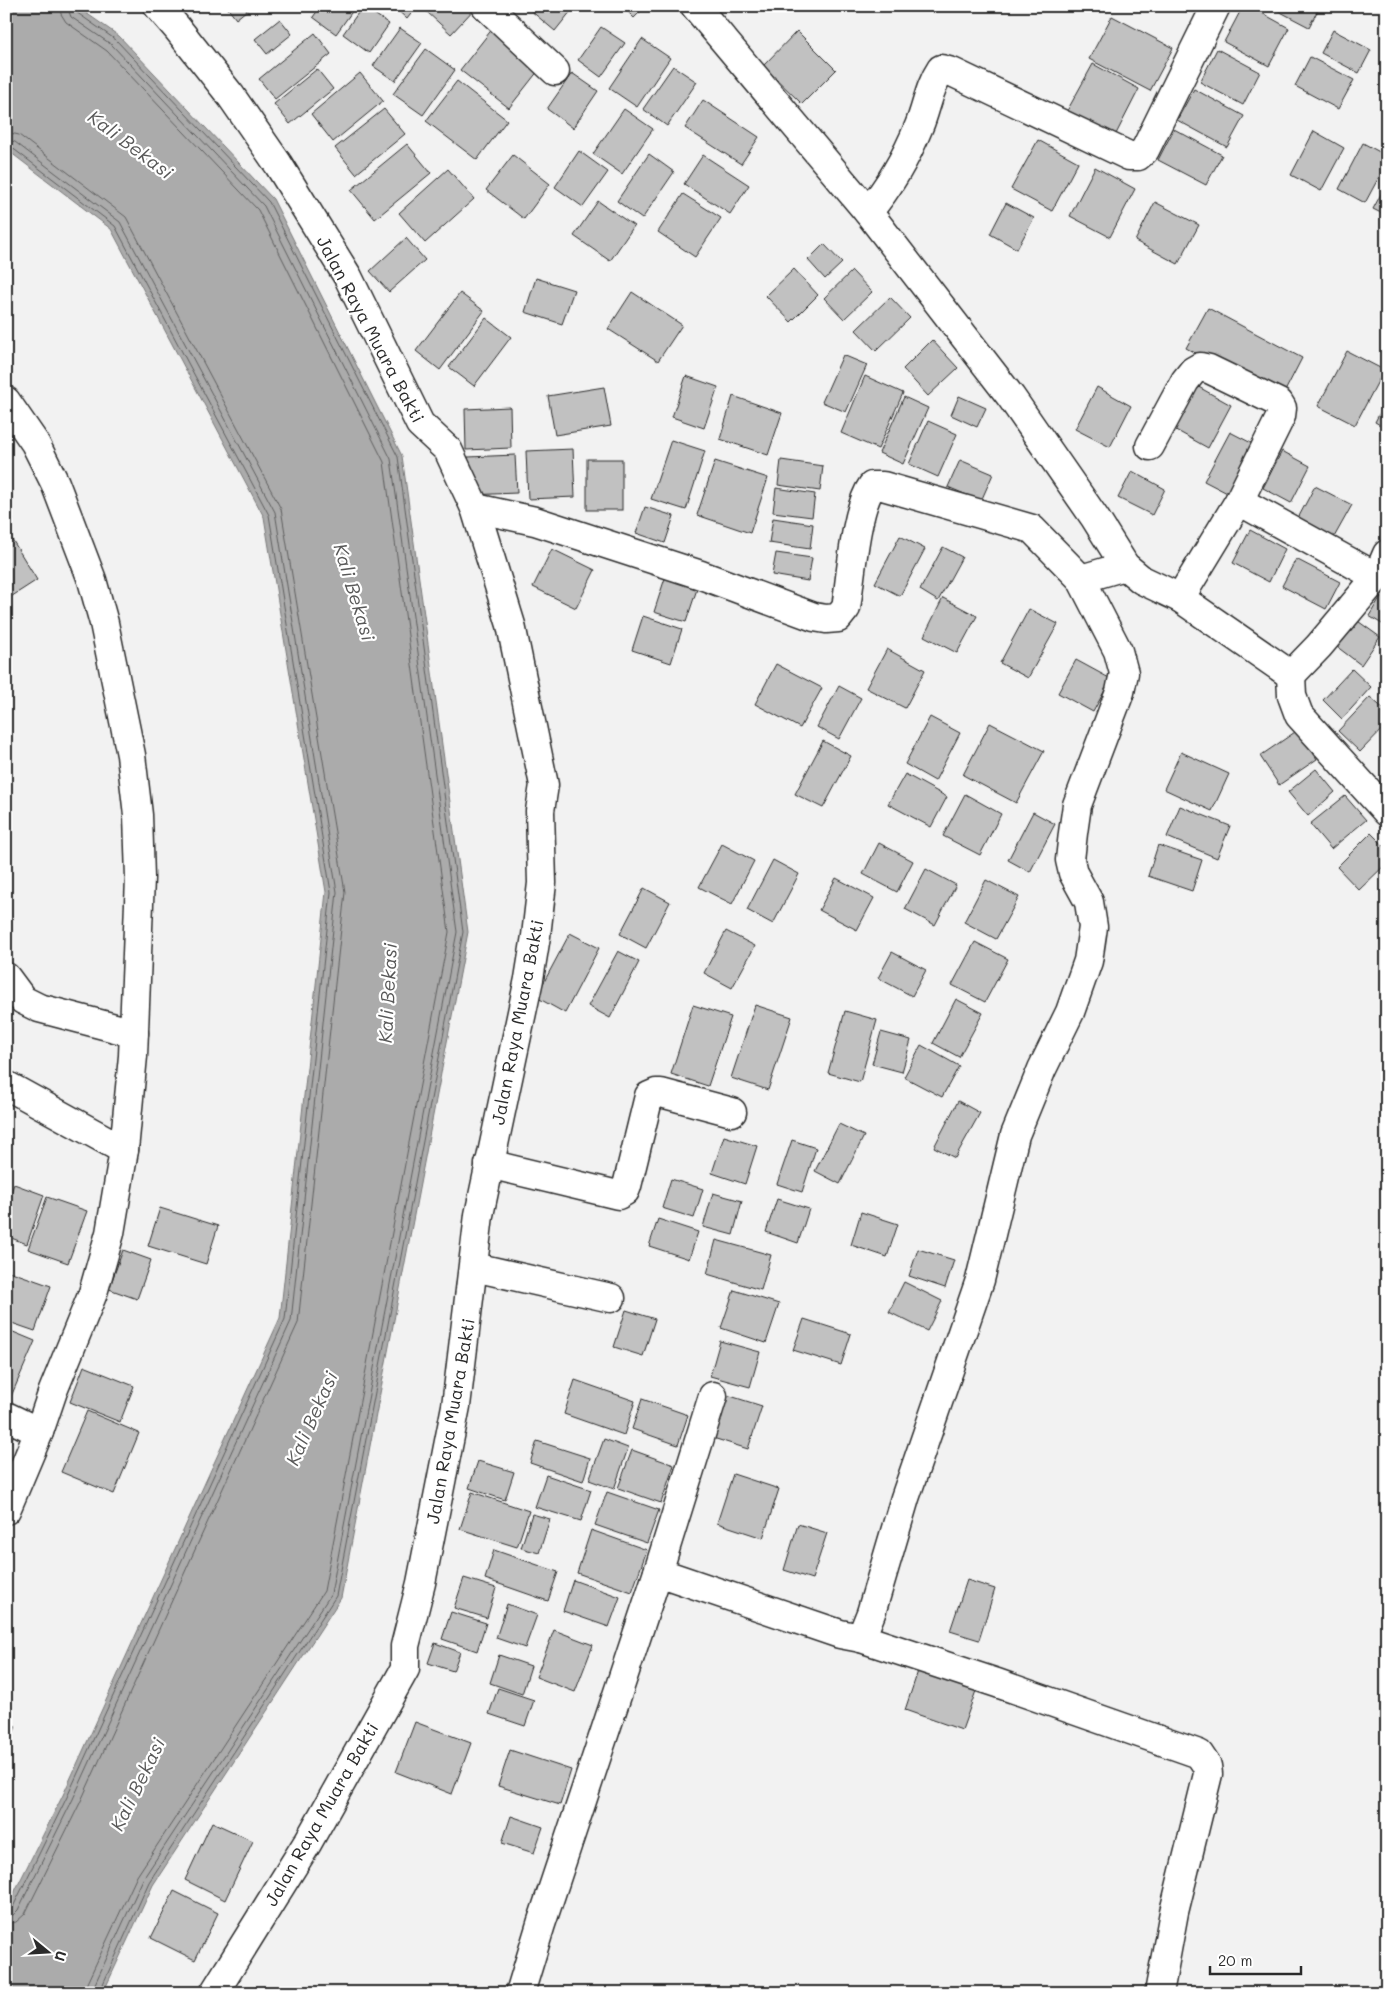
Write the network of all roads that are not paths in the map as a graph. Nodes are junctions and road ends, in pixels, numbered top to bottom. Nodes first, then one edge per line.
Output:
1 (158, 6) edge
2 (486, 6) edge
3 (695, 6) edge
4 (1216, 6) edge
5 (555, 71) dead end
6 (868, 212) junction
7 (6, 401) edge
8 (1150, 446) dead end
9 (1239, 501) junction
10 (475, 508) junction
11 (1382, 565) edge
12 (1121, 568) junction
13 (1086, 577) junction
14 (1180, 598) junction
15 (1291, 675) junction
16 (1387, 812) edge
17 (6, 977) edge
18 (15, 997) edge
19 (134, 1033) junction
20 (6, 1085) edge
21 (732, 1112) dead end
22 (124, 1150) junction
23 (489, 1164) junction
24 (474, 1267) junction
25 (610, 1298) dead end
26 (713, 1396) dead end
27 (6, 1416) edge
28 (39, 1432) junction
29 (6, 1510) edge
30 (658, 1572) junction
31 (861, 1638) junction
32 (214, 1993) edge
33 (520, 1993) edge
34 (1159, 1993) edge

1 - 10 street, Jalan Raya Muara Bakti
2 - 5 street
3 - 6 street
4 - 6 street
6 - 12 street
7 - 19 street
8 - 9 street
9 - 11 street
9 - 14 street
10 - 13 street
10 - 23 street, Jalan Raya Muara Bakti
11 - 15 street
12 - 13 street
12 - 14 street
13 - 31 street
14 - 15 street
15 - 16 street
17 - 18 street
18 - 19 street
19 - 22 street
20 - 22 street
21 - 23 street
22 - 28 street
23 - 24 street, Jalan Raya Muara Bakti
24 - 25 street
24 - 32 street, Jalan Raya Muara Bakti
26 - 30 street
27 - 28 street
28 - 29 street
30 - 31 street
30 - 33 street
31 - 34 street

